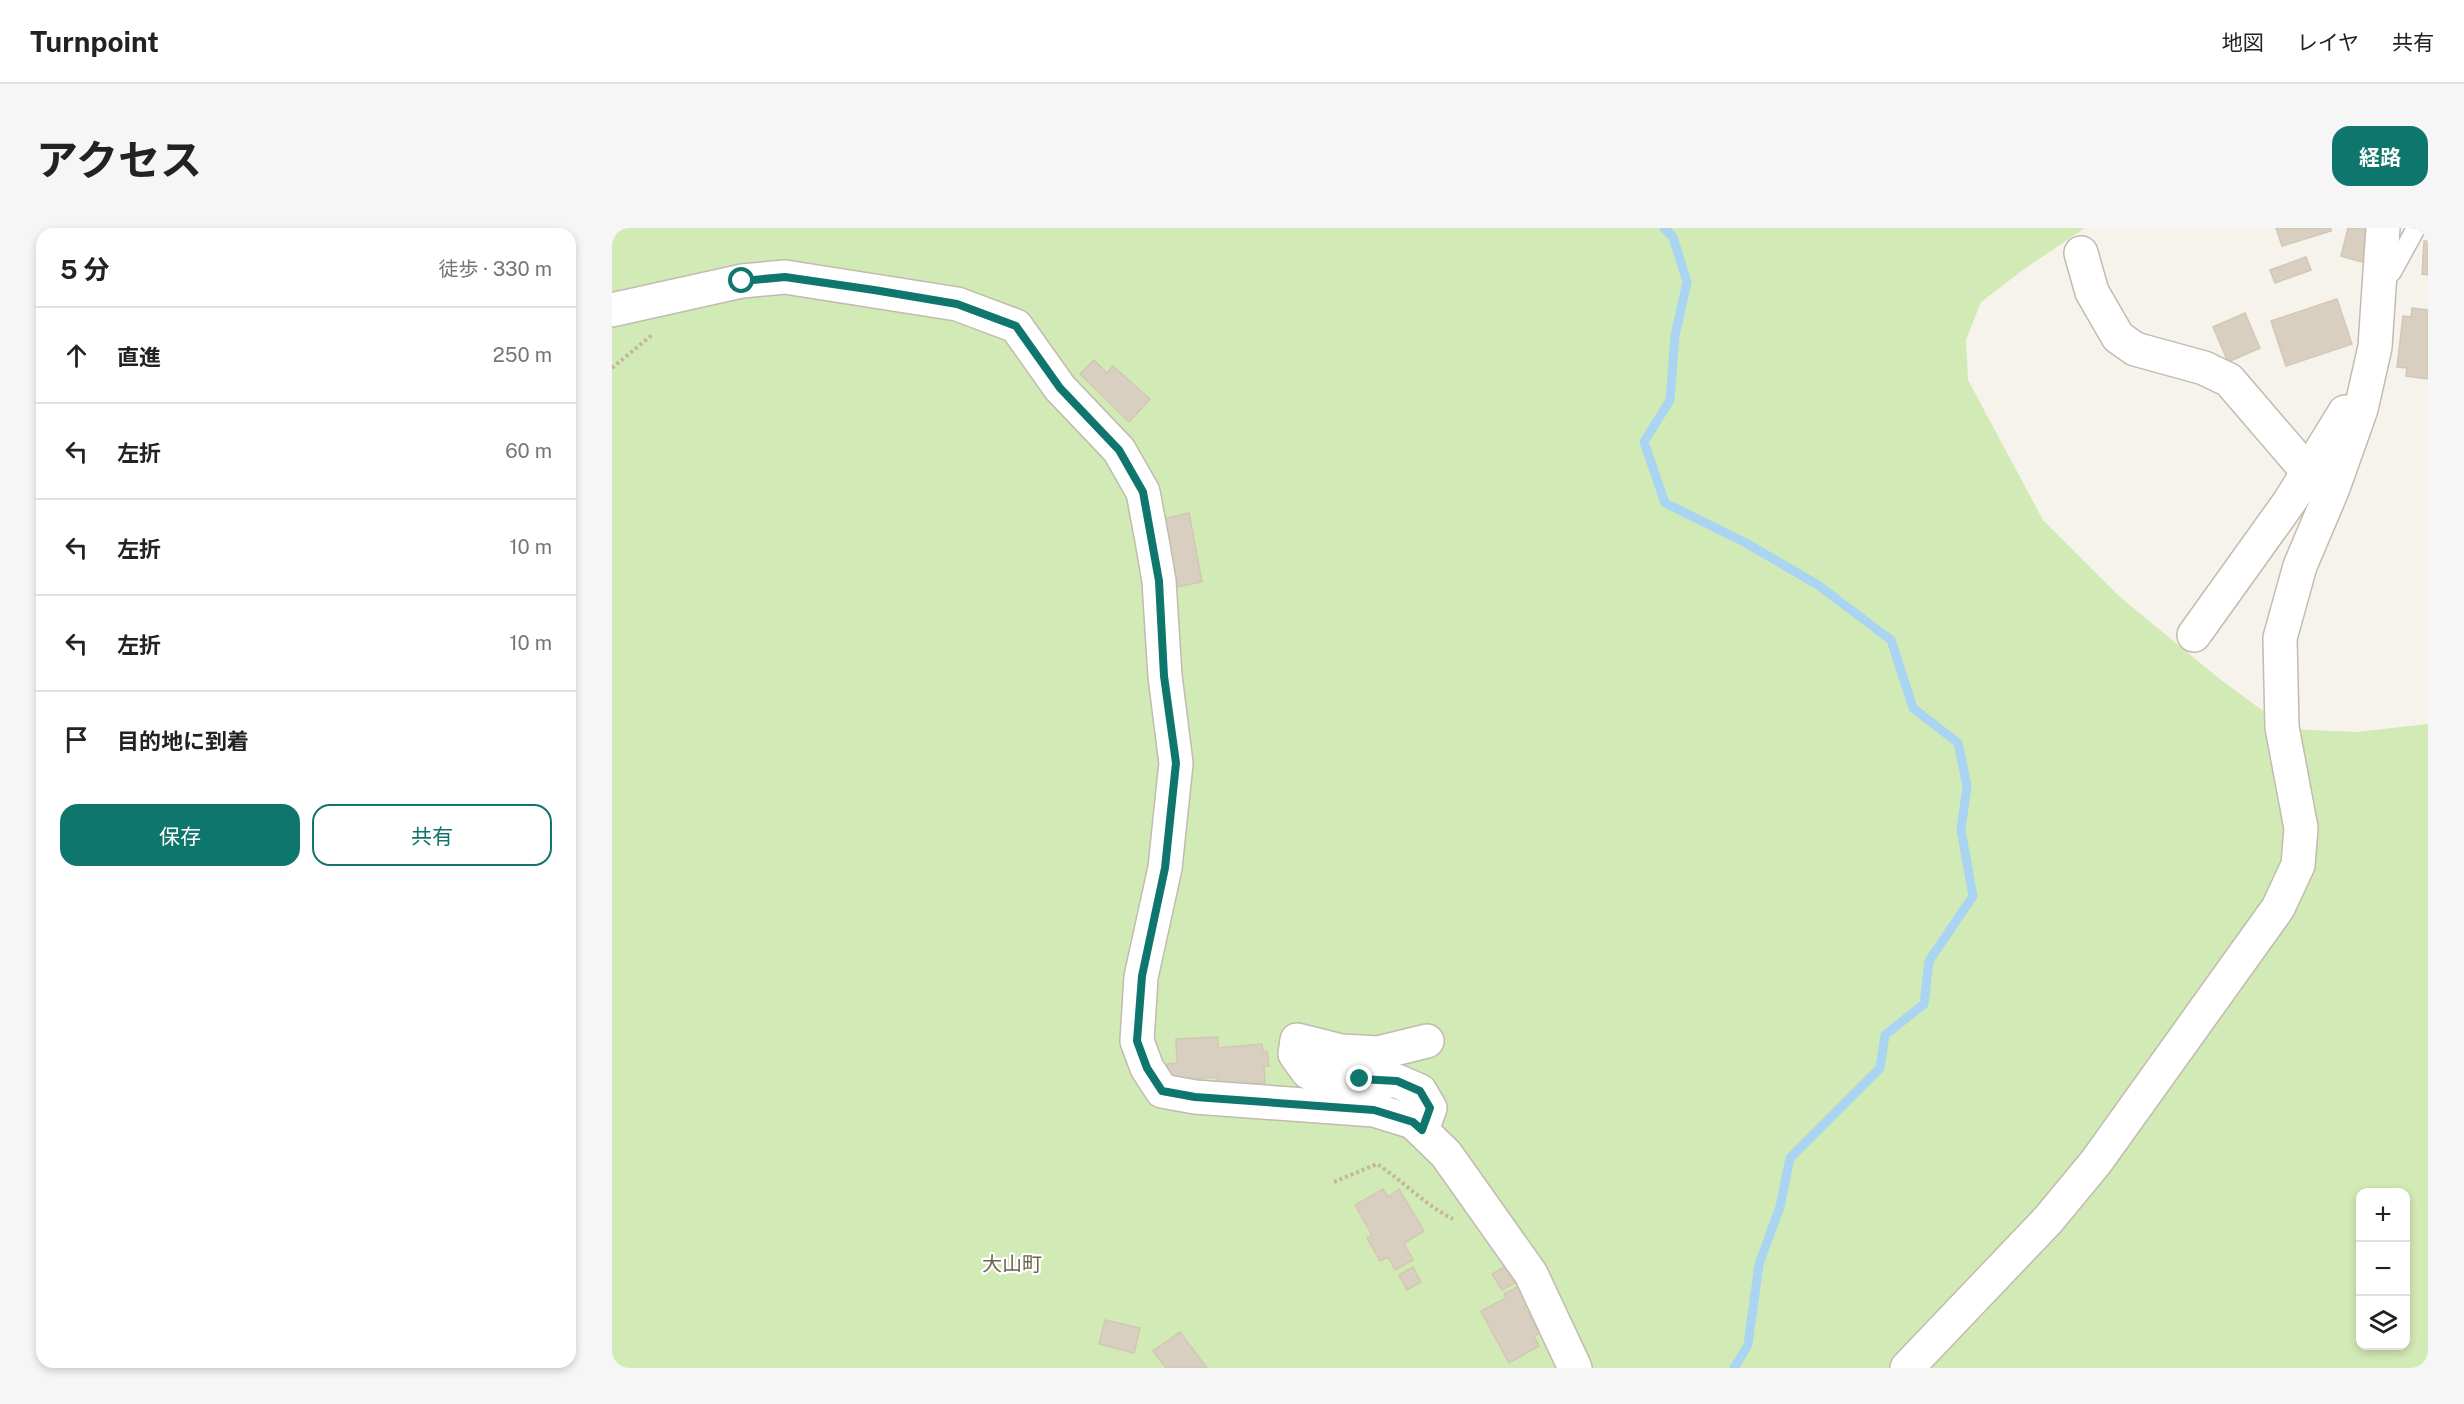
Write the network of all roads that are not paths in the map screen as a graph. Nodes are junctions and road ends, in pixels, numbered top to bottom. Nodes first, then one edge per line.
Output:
1 (2383, 228) edge
2 (2415, 230) dead end
3 (2081, 253) dead end
4 (2379, 285) junction
5 (612, 310) edge
6 (2368, 374) junction
7 (2308, 472) junction
8 (2194, 635) dead end
9 (1427, 1041) dead end
10 (1422, 1130) junction
11 (1575, 1368) edge
12 (1907, 1368) edge

1 - 4 street
2 - 4 lane
3 - 7 street
4 - 6 street
5 - 10 street
6 - 7 street
6 - 12 street
7 - 8 street
9 - 10 street
10 - 11 street

